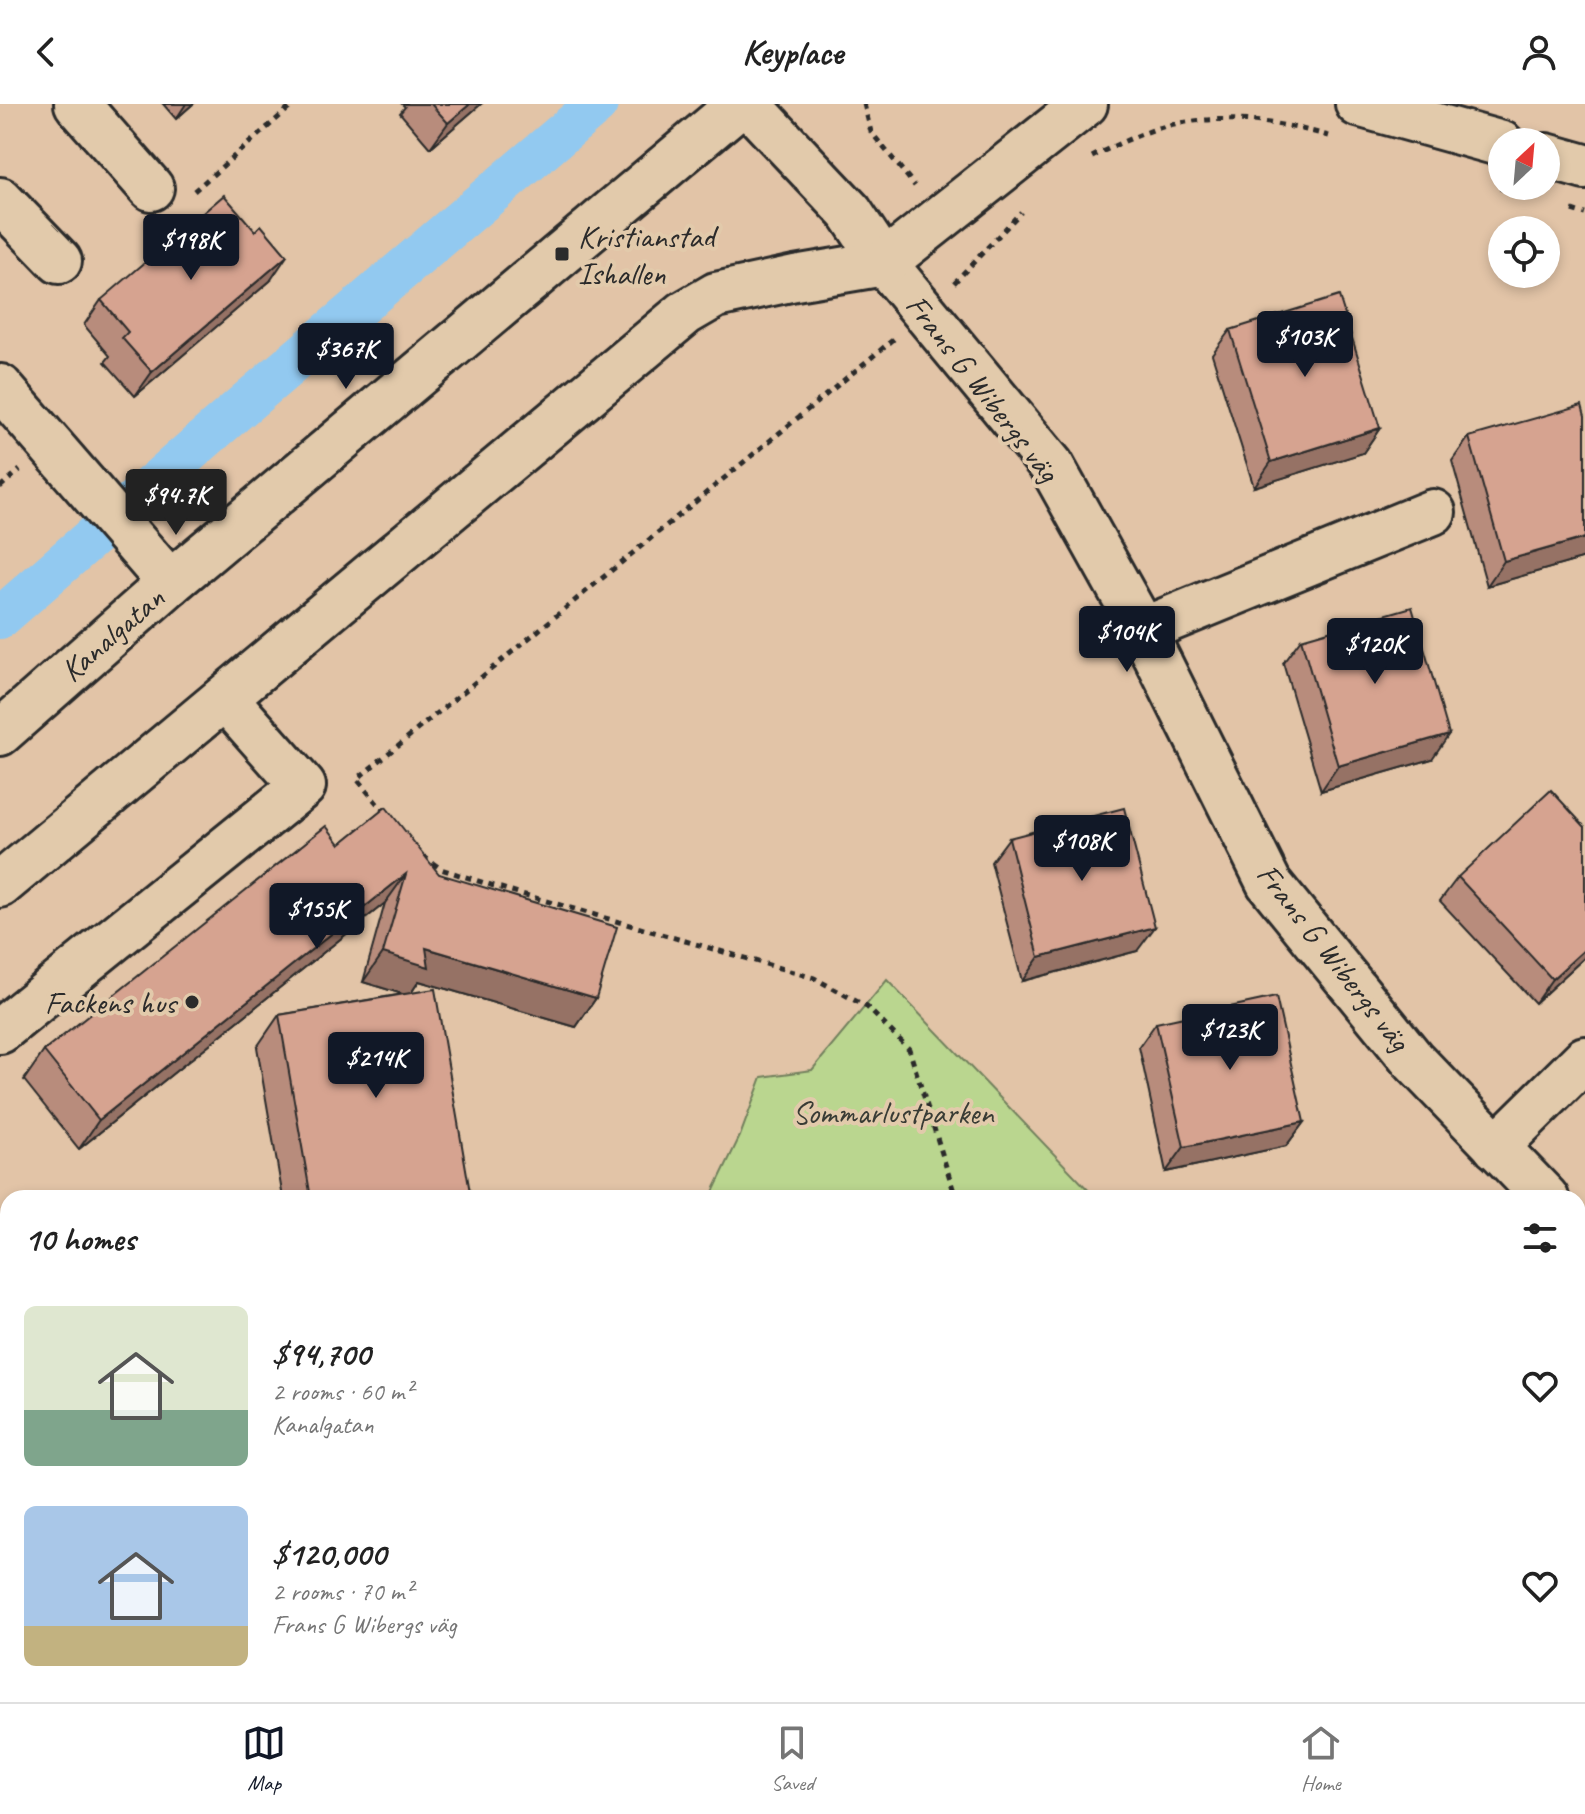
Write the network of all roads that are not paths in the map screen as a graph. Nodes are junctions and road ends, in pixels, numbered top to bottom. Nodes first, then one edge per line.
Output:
1 (77, 104) edge
2 (740, 104) edge
3 (748, 104) edge
4 (1085, 104) edge
5 (1349, 122) edge
6 (1488, 142) edge
7 (1560, 160) edge
8 (1585, 167) edge
9 (151, 188) road end
10 (0, 200) edge
11 (59, 261) dead end
12 (884, 263) junction
13 (0, 387) edge
14 (1433, 512) dead end
15 (170, 583) junction
16 (1143, 630) junction
17 (225, 698) junction
18 (0, 733) edge
19 (0, 885) edge
20 (0, 1031) edge
21 (1585, 1059) edge
22 (1496, 1147) junction
23 (1538, 1190) edge

1 - 9 street
2 - 15 street, Kanalgatan
3 - 12 street, Frans G Wibergs väg
4 - 12 street
5 - 6 street
7 - 8 street
10 - 11 street
12 - 16 street, Frans G Wibergs väg
12 - 17 street
13 - 15 street
14 - 16 street
15 - 18 street, Kanalgatan
16 - 22 street, Frans G Wibergs väg
17 - 19 street
17 - 20 street
21 - 22 street
22 - 23 street, Frans G Wibergs väg

